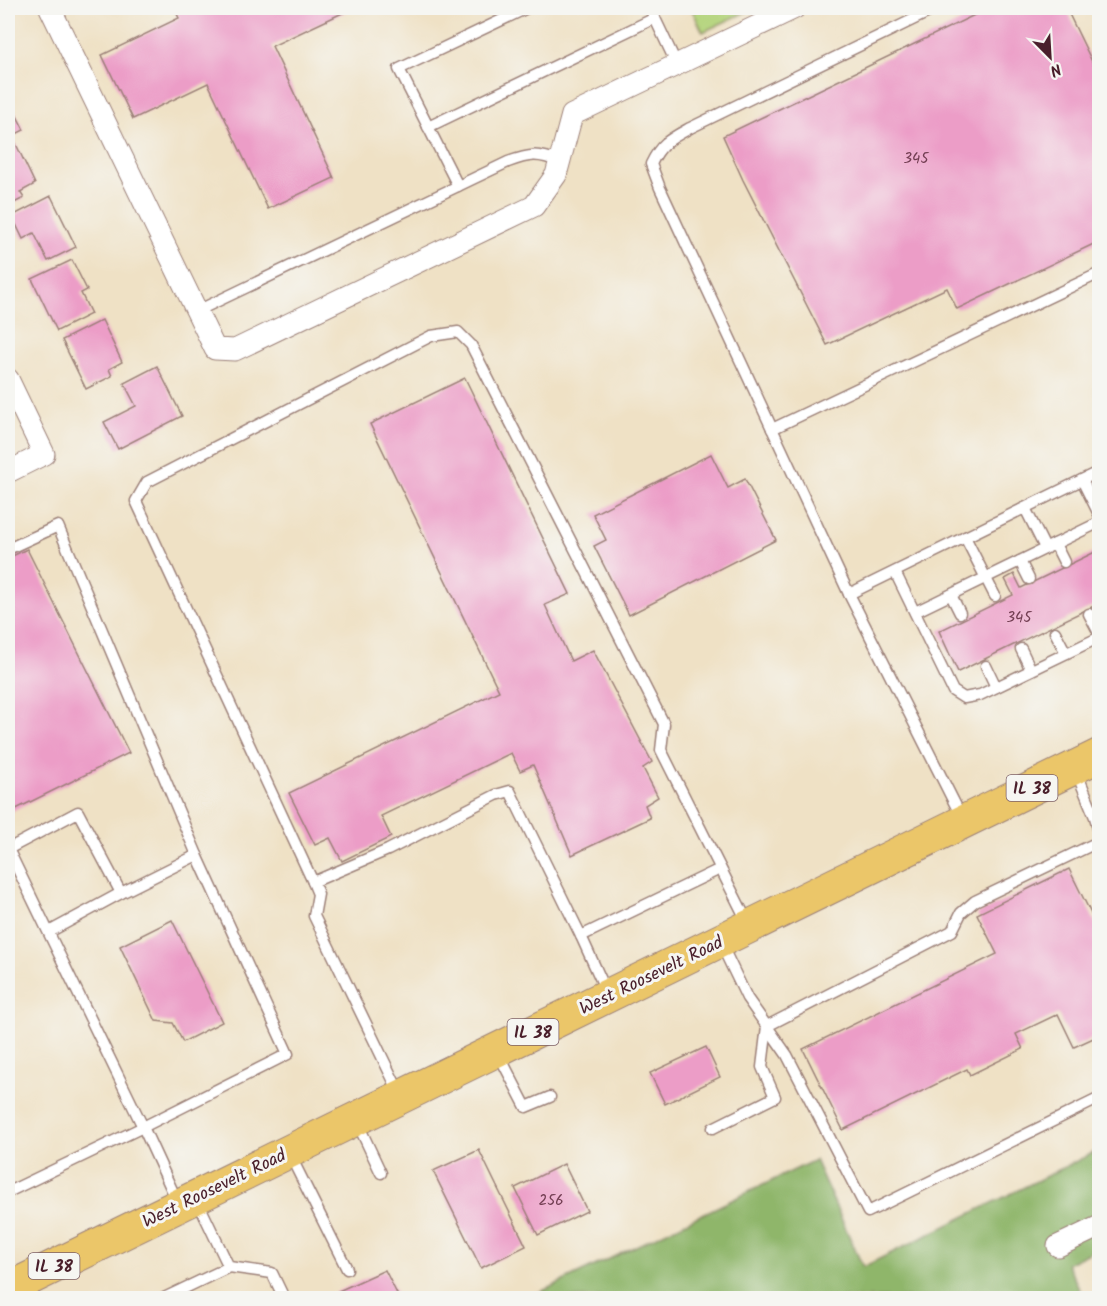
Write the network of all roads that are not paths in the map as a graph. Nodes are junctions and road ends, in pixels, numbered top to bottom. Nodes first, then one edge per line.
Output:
1 (50, 8) edge
2 (527, 8) edge
3 (795, 8) edge
4 (937, 8) edge
5 (652, 13) edge
6 (677, 65) junction
7 (428, 127) junction
8 (560, 162) junction
9 (458, 186) junction
10 (1100, 273) edge
11 (197, 311) junction
12 (8, 379) edge
13 (772, 429) junction
14 (1100, 471) edge
15 (8, 472) edge
16 (1082, 480) junction
17 (1025, 508) junction
18 (1100, 516) edge
19 (1100, 522) edge
20 (965, 537) junction
21 (1050, 546) junction
22 (8, 549) edge
23 (1020, 561) junction
24 (1064, 562) dead end
25 (895, 572) junction
26 (986, 578) junction
27 (1029, 579) dead end
28 (849, 594) junction
29 (951, 594) junction
30 (995, 596) dead end
31 (915, 612) junction
32 (960, 613) dead end
33 (1089, 614) dead end
34 (1055, 632) dead end
35 (1100, 636) edge
36 (1021, 649) dead end
37 (1066, 653) junction
38 (986, 666) dead end
39 (1031, 670) junction
40 (996, 687) junction
41 (1087, 761) edge
42 (964, 821) junction
43 (1100, 835) edge
44 (1100, 841) edge
45 (8, 849) edge
46 (197, 855) junction
47 (720, 869) junction
48 (314, 882) junction
49 (121, 893) junction
50 (749, 926) junction
51 (49, 932) junction
52 (581, 936) junction
53 (719, 941) junction
54 (608, 995) junction
55 (767, 1026) junction
56 (496, 1050) junction
57 (401, 1096) junction
58 (550, 1096) dead end
59 (1100, 1098) edge
60 (356, 1119) junction
61 (143, 1127) junction
62 (713, 1128) dead end
63 (288, 1152) junction
64 (381, 1173) dead end
65 (8, 1192) edge
66 (187, 1201) junction
67 (1100, 1226) edge
68 (1058, 1246) dead end
69 (229, 1267) junction
70 (347, 1269) dead end
71 (8, 1289) edge
72 (164, 1299) edge
73 (284, 1299) edge

1 - 11 street
2 - 7 lane
3 - 6 street
4 - 13 lane
5 - 6 lane
5 - 7 lane
6 - 8 street
7 - 9 lane
8 - 9 lane
8 - 11 street
9 - 11 lane
10 - 13 lane
12 - 15 street
13 - 28 lane
14 - 16 lane
16 - 17 lane
16 - 18 lane
17 - 20 lane
17 - 21 lane
19 - 21 lane
20 - 25 lane
20 - 26 lane
21 - 23 lane
21 - 24 lane
22 - 46 lane
23 - 26 lane
23 - 27 lane
25 - 28 lane
25 - 31 lane
26 - 29 lane
26 - 30 lane
28 - 42 lane
29 - 31 lane
29 - 32 lane
31 - 40 lane
33 - 35 lane
34 - 37 lane
35 - 37 lane
36 - 39 lane
37 - 39 lane
38 - 40 lane
39 - 40 lane
41 - 42 main road, West Roosevelt Road / IL 38
41 - 43 lane
42 - 50 main road, West Roosevelt Road / IL 38
44 - 55 lane
45 - 49 lane
45 - 51 lane
46 - 49 lane
46 - 61 lane
47 - 48 lane
47 - 50 lane
47 - 52 lane
48 - 52 lane
48 - 57 lane
49 - 51 lane
50 - 53 main road, West Roosevelt Road / IL 38
51 - 61 lane
52 - 54 lane
53 - 54 main road, West Roosevelt Road / IL 38
53 - 55 lane
54 - 56 main road, West Roosevelt Road / IL 38
55 - 59 lane
55 - 62 lane
56 - 57 main road, West Roosevelt Road / IL 38
56 - 58 lane
57 - 60 main road, West Roosevelt Road / IL 38
60 - 63 main road, West Roosevelt Road / IL 38
60 - 64 lane
61 - 65 lane
61 - 66 lane
63 - 66 main road, West Roosevelt Road / IL 38
63 - 70 lane
66 - 69 lane
66 - 71 main road, West Roosevelt Road / IL 38
67 - 68 street
69 - 72 lane
69 - 73 lane

